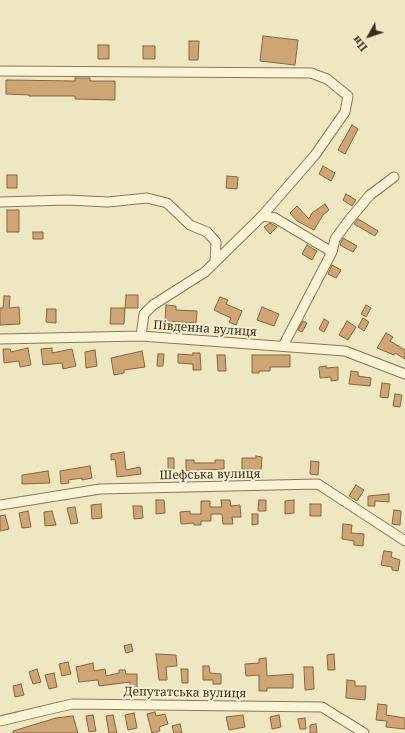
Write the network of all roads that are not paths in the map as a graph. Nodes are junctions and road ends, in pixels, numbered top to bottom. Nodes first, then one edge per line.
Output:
1 (0, 71) edge
2 (394, 177) dead end
3 (0, 202) edge
4 (262, 216) junction
5 (332, 252) junction
6 (215, 262) junction
7 (141, 336) junction
8 (0, 339) edge
9 (283, 346) junction
10 (405, 374) edge
11 (0, 505) edge
12 (405, 541) edge
13 (0, 721) edge
14 (364, 733) edge

1 - 4 street
2 - 5 street
3 - 6 street
4 - 5 street
4 - 6 street
5 - 9 street
6 - 7 street
7 - 8 street, Південна вулиця
7 - 9 street, Південна вулиця
9 - 10 street, Південна вулиця
11 - 12 street, Шефська вулиця
13 - 14 street, Депутатська вулиця

